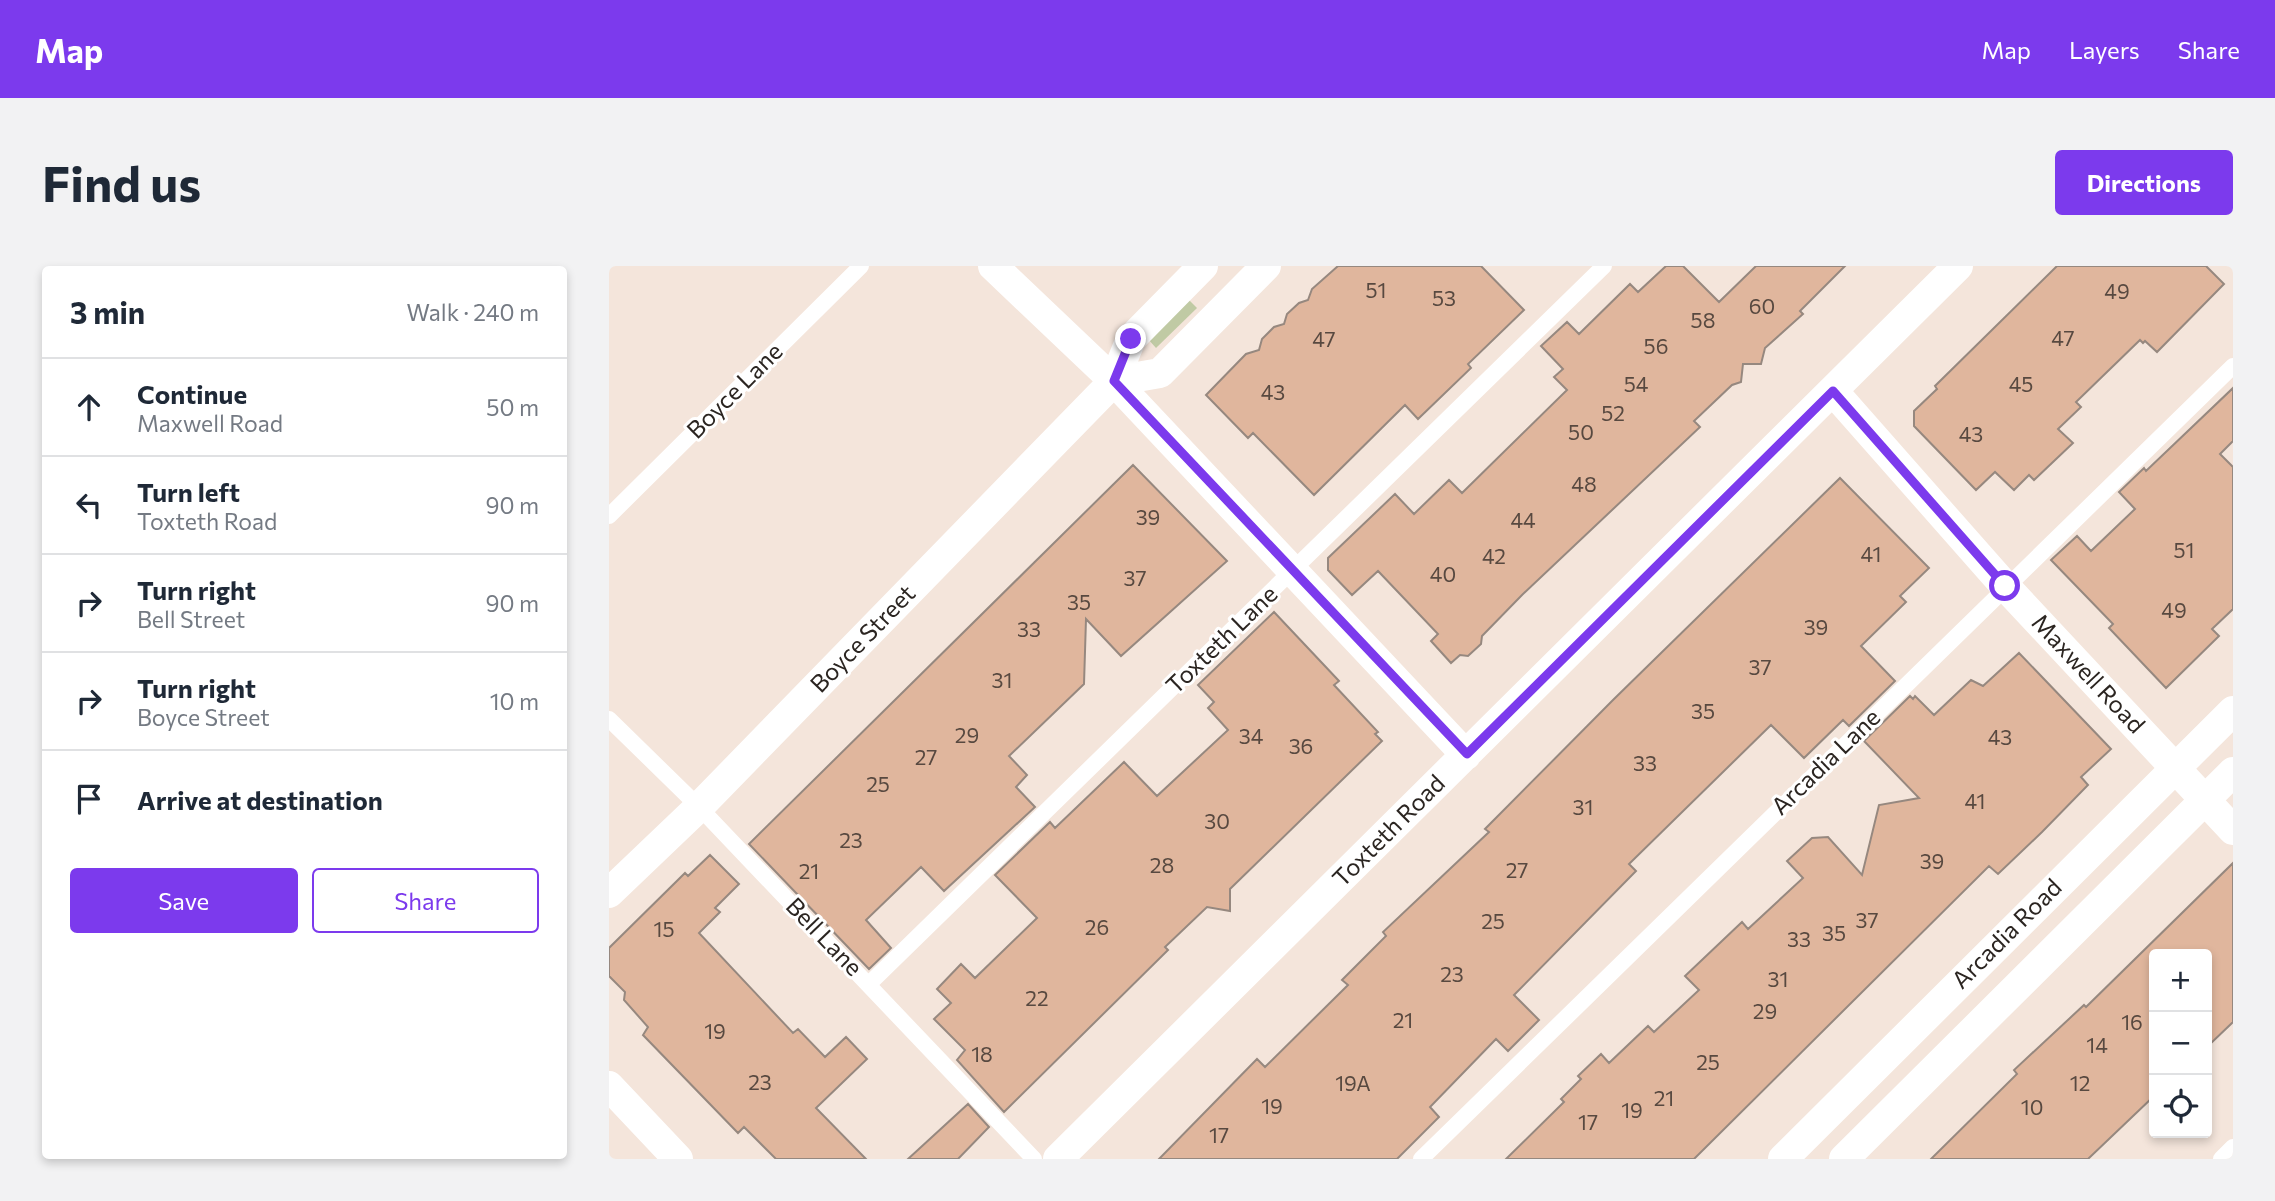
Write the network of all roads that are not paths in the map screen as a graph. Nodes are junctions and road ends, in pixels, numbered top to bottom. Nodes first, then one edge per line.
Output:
1 (861, 266) edge
2 (993, 266) edge
3 (1203, 266) edge
4 (1266, 266) edge
5 (1604, 266) edge
6 (1958, 266) edge
7 (2233, 366) edge
8 (1114, 381) junction
9 (1833, 391) junction
10 (609, 516) edge
11 (1293, 571) junction
12 (2005, 586) junction
13 (2233, 711) edge
14 (609, 719) edge
15 (1467, 754) junction
16 (2175, 767) junction
17 (2233, 772) edge
18 (2205, 800) junction
19 (699, 807) junction
20 (2233, 830) edge
21 (609, 892) edge
22 (869, 984) junction
23 (609, 1086) edge
24 (2233, 1147) edge
25 (678, 1159) edge
26 (1034, 1159) edge
27 (1058, 1159) edge
28 (1421, 1159) edge
29 (1783, 1159) edge
30 (1844, 1159) edge
31 (2221, 1159) edge

1 - 10 lane, Boyce Lane
2 - 8 street
3 - 8 street, Boyce Street
4 - 8 street
5 - 11 lane, Toxteth Lane
6 - 9 street, Toxteth Road
7 - 12 lane, Arcadia Lane
8 - 11 street
8 - 19 street, Boyce Street
9 - 12 street, Maxwell Road
9 - 15 street, Toxteth Road
11 - 15 street
11 - 22 lane, Toxteth Lane
12 - 16 street, Maxwell Road
12 - 28 lane, Arcadia Lane
13 - 16 street, Arcadia Road
14 - 19 lane, Bell Lane
15 - 27 street, Toxteth Road
16 - 18 street, Maxwell Road
16 - 29 street, Arcadia Road
17 - 18 street, Arcadia Road
18 - 20 street, Maxwell Road
18 - 30 street, Arcadia Road
19 - 21 street, Boyce Street
19 - 22 lane, Bell Lane
22 - 26 lane, Bell Lane
23 - 25 street
24 - 31 lane

